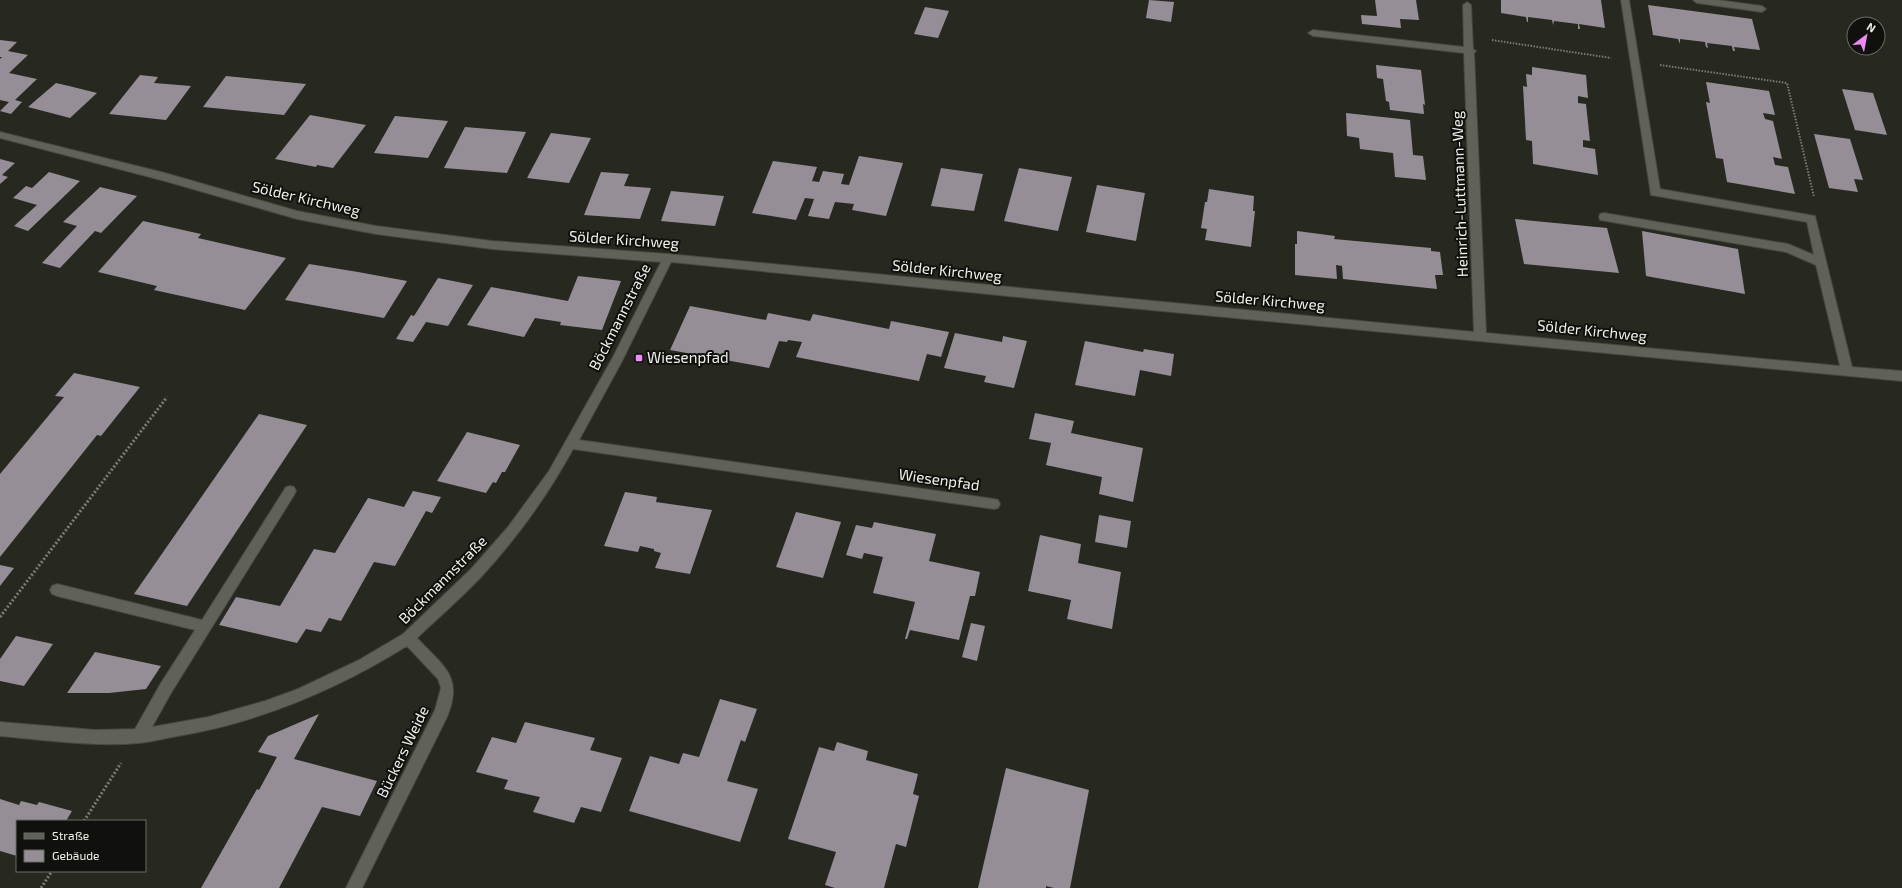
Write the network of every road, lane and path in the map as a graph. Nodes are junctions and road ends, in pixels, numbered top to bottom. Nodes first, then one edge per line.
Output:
1 (1625, 0) edge
2 (1697, 0) edge
3 (1467, 5) dead end
4 (1762, 10) dead end
5 (1313, 33) dead end
6 (1470, 36) junction
7 (1470, 51) junction
8 (1635, 61) junction
9 (0, 135) edge
10 (1604, 217) dead end
11 (1811, 219) junction
12 (668, 258) junction
13 (1821, 262) junction
14 (1480, 335) junction
15 (1847, 371) junction
16 (1902, 376) edge
17 (167, 397) dead end
18 (571, 444) junction
19 (290, 491) dead end
20 (994, 504) dead end
21 (57, 590) dead end
22 (0, 617) edge
23 (206, 626) junction
24 (408, 638) junction
25 (0, 729) edge
26 (139, 736) junction
27 (85, 820) edge
28 (51, 872) edge
29 (41, 888) edge
30 (354, 888) edge

1 - 8 street
2 - 4 street
3 - 6 street, Heinrich-Luttmann-Weg
5 - 7 street
6 - 7 street, Heinrich-Luttmann-Weg
6 - 8 path
7 - 14 street, Heinrich-Luttmann-Weg
8 - 11 street
8 - 11 path
9 - 12 street, Sölder Kirchweg
10 - 13 street
11 - 13 street
12 - 14 street, Sölder Kirchweg
12 - 18 street, Böckmannstraße
13 - 15 street
14 - 15 street, Sölder Kirchweg
15 - 16 street, Sölder Kirchweg
17 - 22 path
18 - 20 street, Wiesenpfad
18 - 24 street, Böckmannstraße
19 - 23 street
21 - 23 street
23 - 26 street
24 - 26 street, Böckmannstraße
24 - 30 street, Bückers Weide
25 - 26 street, Böckmannstraße
26 - 27 path
28 - 29 path

